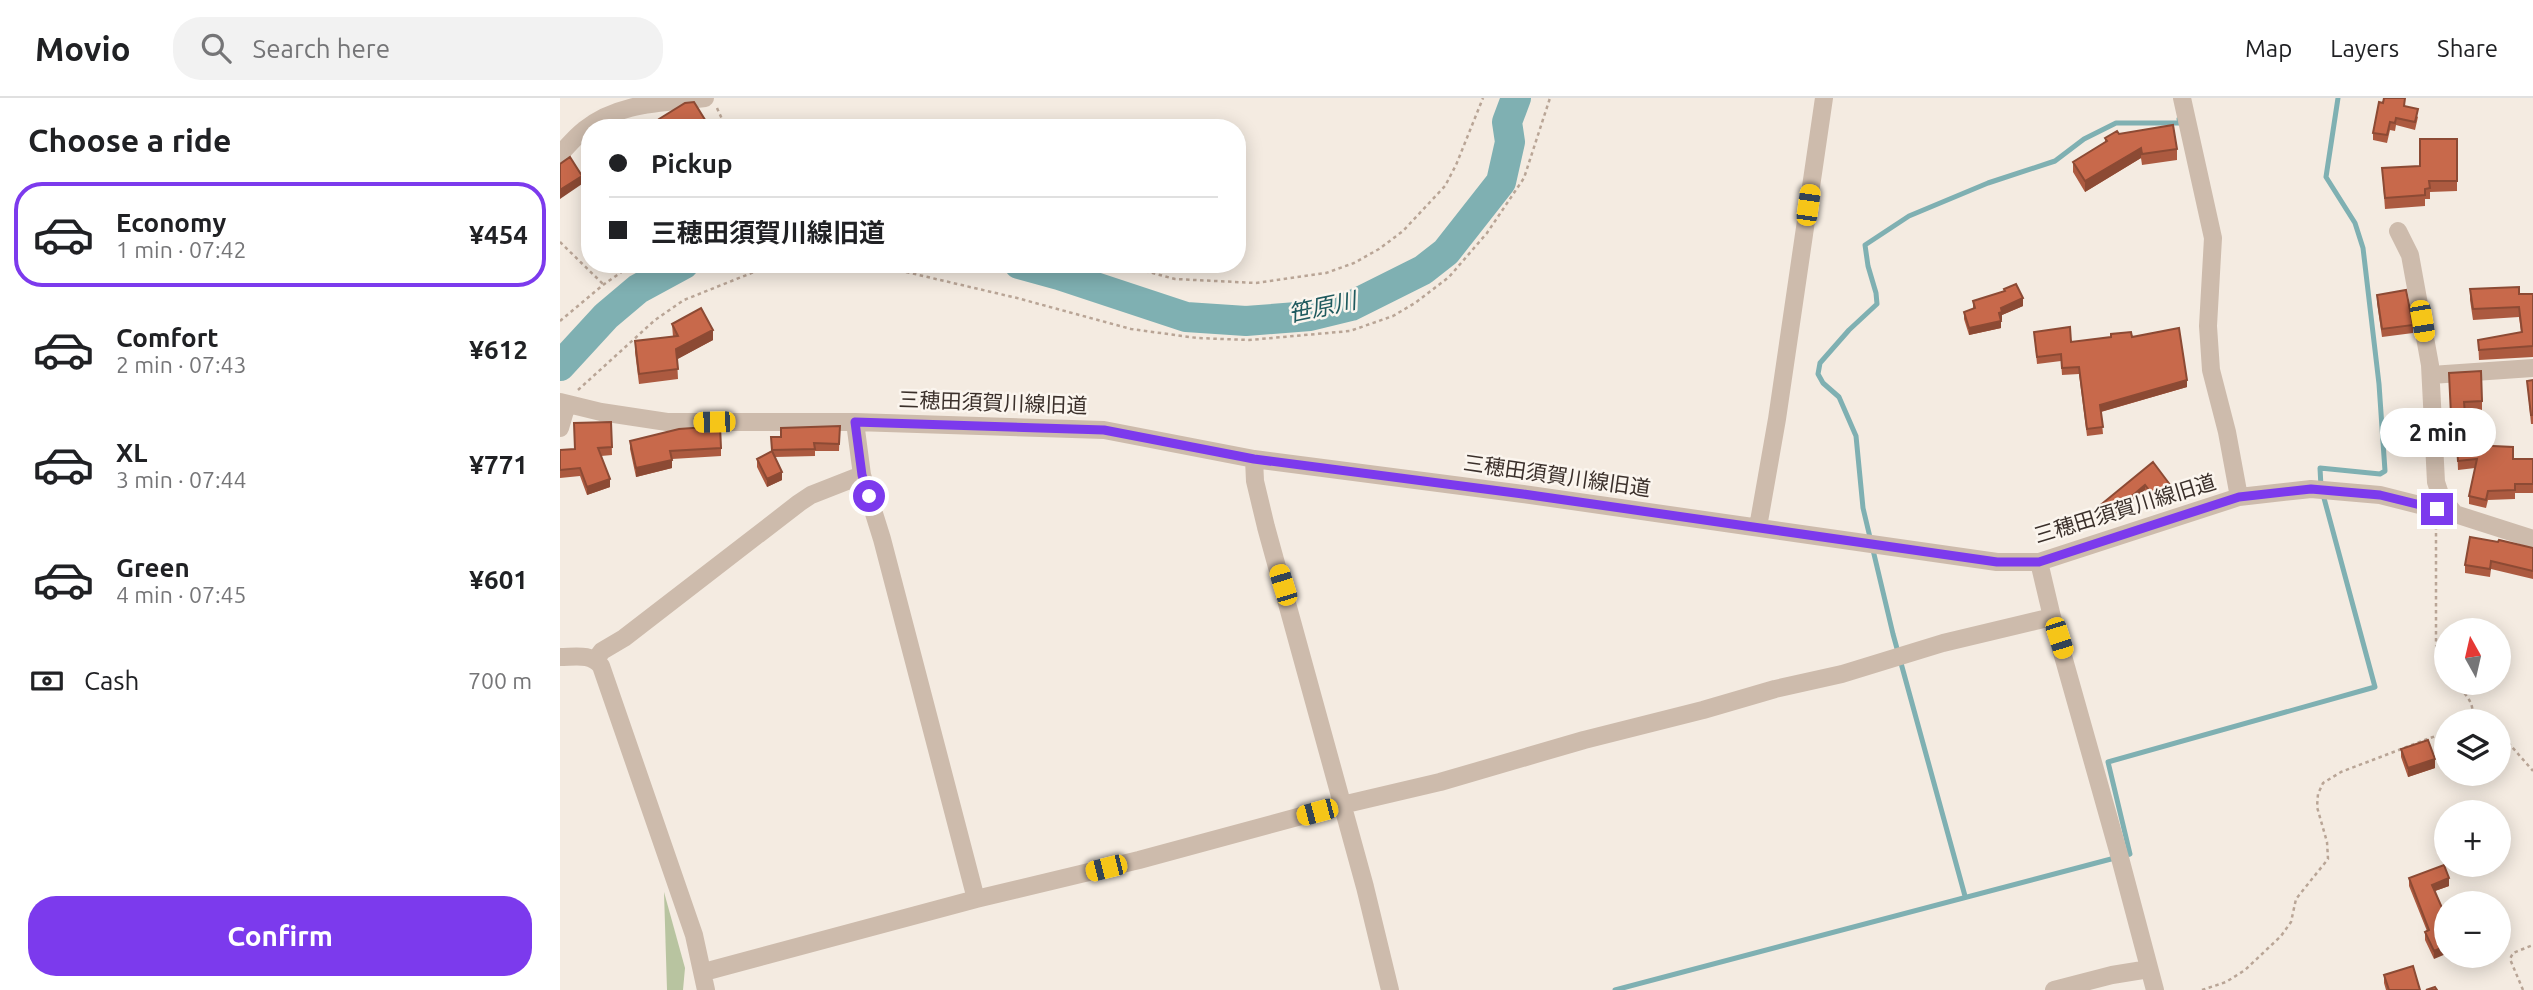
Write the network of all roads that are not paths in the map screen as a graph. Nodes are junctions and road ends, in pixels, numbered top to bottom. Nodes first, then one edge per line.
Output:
1 (1824, 98) edge
2 (2182, 98) edge
3 (711, 101) edge
4 (638, 102) edge
5 (602, 119) edge
6 (581, 135) edge
7 (560, 154) edge
8 (2398, 231) dead end
9 (2533, 368) edge
10 (2431, 375) junction
11 (564, 403) edge
12 (855, 422) junction
13 (560, 428) edge
14 (1254, 459) junction
15 (862, 475) junction
16 (2239, 497) junction
17 (2455, 514) junction
18 (1758, 527) junction
19 (2533, 539) edge
20 (2039, 562) junction
21 (2052, 617) junction
22 (560, 657) edge
23 (596, 659) junction
24 (1342, 805) junction
25 (976, 899) junction
26 (2149, 969) junction
27 (705, 981) edge
28 (1390, 990) edge
29 (2054, 990) edge
30 (2155, 990) edge

1 - 18 street
2 - 16 street
3 - 4 street
4 - 5 street
6 - 7 street
8 - 10 street
9 - 10 street
10 - 17 street
11 - 12 street, 三穂田須賀川線旧道
11 - 13 street
12 - 14 street, 三穂田須賀川線旧道
12 - 15 street
14 - 18 street, 三穂田須賀川線旧道
14 - 24 street
15 - 23 street
15 - 25 street
16 - 17 street, 三穂田須賀川線旧道
16 - 20 street, 三穂田須賀川線旧道
17 - 19 street, 三穂田須賀川線旧道
18 - 20 street, 三穂田須賀川線旧道
20 - 21 street
21 - 24 street
21 - 26 street
22 - 23 street
23 - 27 street
24 - 25 street
24 - 28 street
25 - 27 street
26 - 29 street
26 - 30 street

